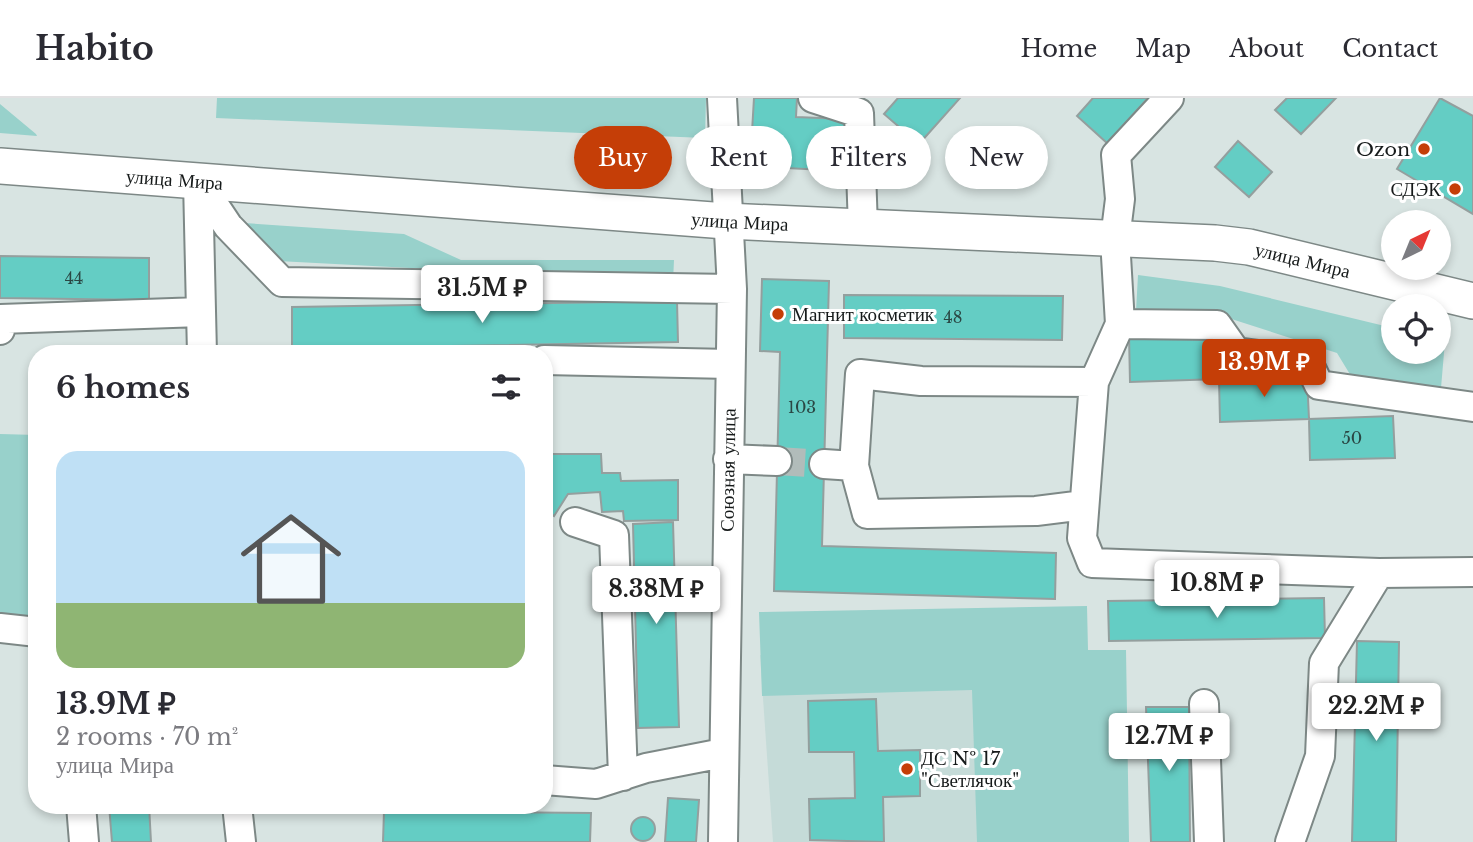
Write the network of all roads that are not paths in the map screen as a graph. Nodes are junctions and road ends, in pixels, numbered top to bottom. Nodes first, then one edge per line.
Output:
1 (722, 98) edge
2 (813, 98) edge
3 (1169, 98) edge
4 (0, 166) edge
5 (198, 181) junction
6 (726, 221) junction
7 (863, 228) junction
8 (1115, 239) junction
9 (732, 289) junction
10 (1473, 301) edge
11 (201, 312) junction
12 (1120, 324) junction
13 (0, 330) edge
14 (202, 345) edge
15 (553, 363) edge
16 (730, 364) junction
17 (1094, 382) junction
18 (1473, 407) edge
19 (728, 459) junction
20 (778, 461) tunnel mouth
21 (824, 464) tunnel mouth
22 (854, 466) junction
23 (1084, 505) junction
24 (575, 522) dead end
25 (1473, 572) edge
26 (1379, 573) junction
27 (0, 628) edge
28 (28, 631) edge
29 (1204, 704) dead end
30 (723, 753) junction
31 (623, 776) junction
32 (553, 781) edge
33 (82, 814) edge
34 (238, 814) edge
35 (84, 842) edge
36 (241, 842) edge
37 (723, 842) edge
38 (1209, 842) edge
39 (1290, 842) edge

1 - 6 street, Союзная улица
2 - 7 street
3 - 8 street
4 - 5 main road, улица Мира
5 - 6 main road, улица Мира
5 - 9 street
5 - 11 street
6 - 7 main road, улица Мира
6 - 9 street, Союзная улица
7 - 8 main road, улица Мира
8 - 10 main road, улица Мира
8 - 12 street
9 - 16 street, Союзная улица
11 - 13 street
11 - 14 street
12 - 17 street
12 - 18 street
15 - 16 street
16 - 19 street, Союзная улица
17 - 22 street
17 - 23 street
19 - 20 street
19 - 30 street, Союзная улица
21 - 22 street
22 - 23 street
23 - 26 street
24 - 31 street
25 - 26 street
26 - 39 street
27 - 28 street
29 - 38 street
30 - 31 street
30 - 37 street, Союзная улица
31 - 32 street
33 - 35 street
34 - 36 street

